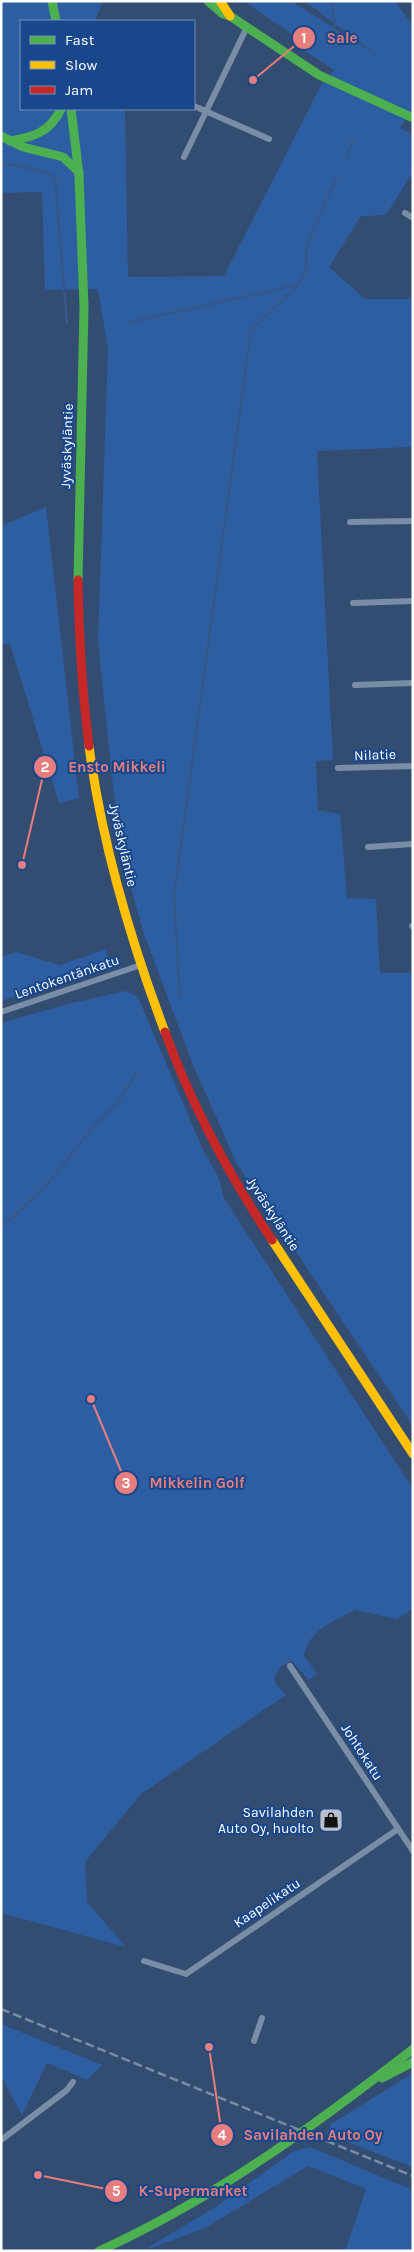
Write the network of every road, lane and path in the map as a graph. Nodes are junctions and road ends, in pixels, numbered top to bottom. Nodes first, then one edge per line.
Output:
1 (52, 1) edge
2 (208, 1) edge
3 (220, 1) edge
4 (230, 16) junction
5 (55, 17) edge
6 (247, 27) junction
7 (195, 106) edge
8 (61, 110) edge
9 (71, 110) edge
10 (206, 112) junction
11 (413, 118) edge
12 (1, 136) edge
13 (269, 139) dead end
14 (10, 141) junction
15 (184, 157) dead end
16 (79, 172) junction
17 (405, 214) dead end
18 (413, 218) edge
19 (413, 521) edge
20 (350, 522) dead end
21 (413, 602) edge
22 (353, 603) dead end
23 (413, 683) edge
24 (355, 685) dead end
25 (413, 766) edge
26 (338, 768) dead end
27 (413, 844) edge
28 (368, 846) dead end
29 (140, 965) junction
30 (1, 1012) edge
31 (413, 1454) edge
32 (290, 1666) dead end
33 (398, 1829) junction
34 (413, 1851) edge
35 (144, 1961) dead end
36 (262, 2018) dead end
37 (254, 2041) dead end
38 (413, 2049) edge
39 (413, 2062) edge
40 (73, 2082) dead end
41 (362, 2089) junction
42 (1, 2140) edge
43 (99, 2251) edge

1 - 5 main road
2 - 4 main road
3 - 4 main road
4 - 6 main road
6 - 10 street
6 - 11 main road
7 - 10 street
8 - 14 main road
9 - 16 main road, Jyväskyläntie
10 - 13 street
10 - 15 street
12 - 14 main road
14 - 16 main road
16 - 29 main road, Jyväskyläntie
17 - 18 street
19 - 20 street
21 - 22 street
23 - 24 street
25 - 26 street, Nilatie
27 - 28 street
29 - 30 street, Lentokentänkatu
29 - 31 main road, Jyväskyläntie
32 - 33 street, Johtokatu
33 - 34 street, Johtokatu
33 - 35 street, Kaapelikatu
36 - 37 street
38 - 41 main road
39 - 41 main road
40 - 42 street
41 - 43 main road

